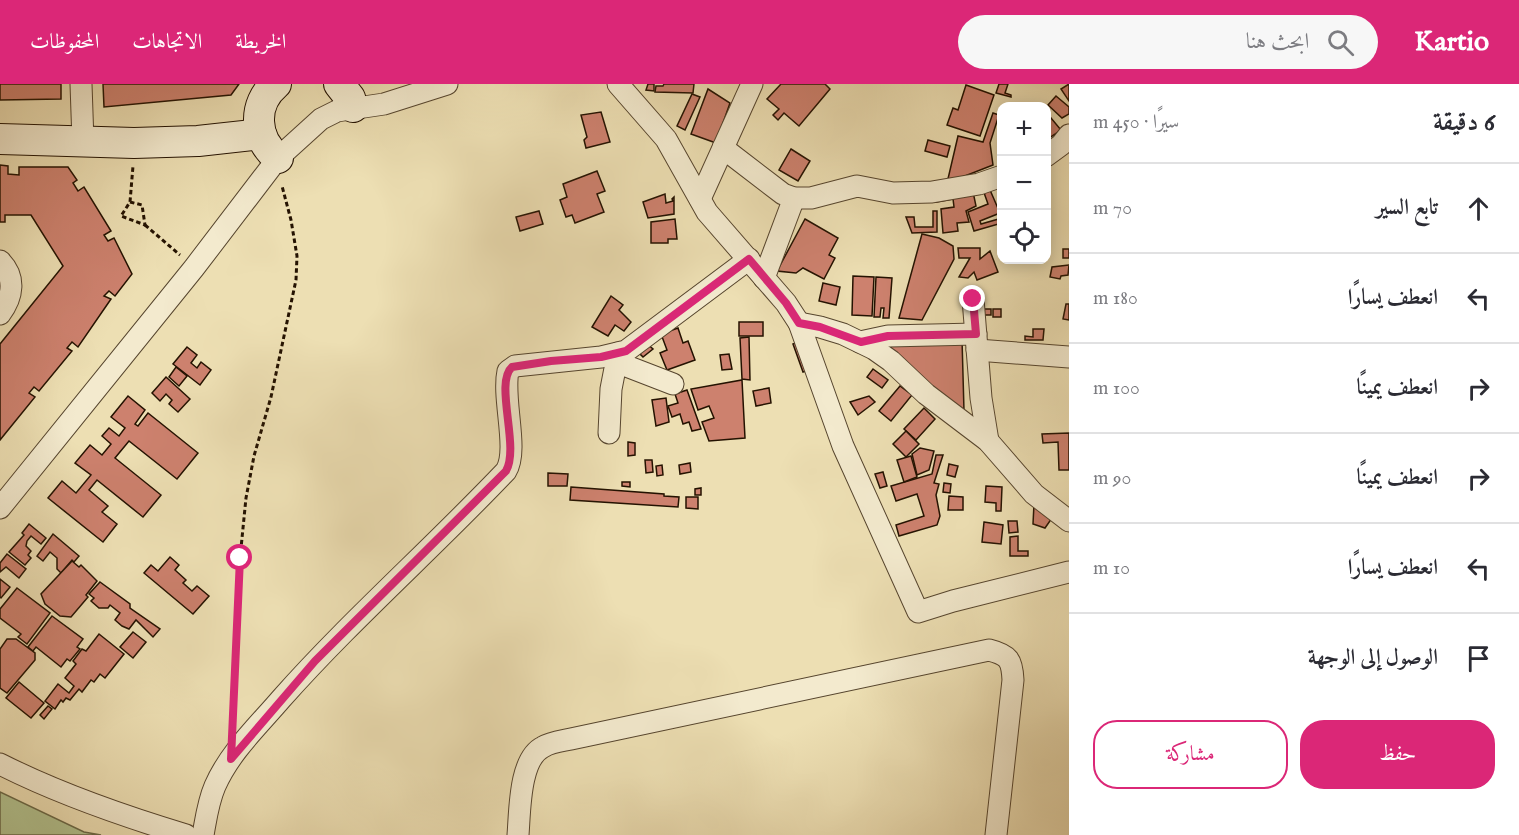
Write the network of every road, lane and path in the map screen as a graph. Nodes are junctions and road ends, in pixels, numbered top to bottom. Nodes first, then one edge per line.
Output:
1 (81, 84) edge
2 (276, 84) edge
3 (447, 84) edge
4 (618, 84) edge
5 (752, 84) edge
6 (346, 96) edge
7 (261, 134) junction
8 (1069, 135) edge
9 (0, 139) edge
10 (83, 142) junction
11 (134, 143) junction
12 (723, 148) junction
13 (1051, 153) edge
14 (278, 158) junction
15 (997, 178) edge
16 (794, 198) junction
17 (700, 199) junction
18 (130, 202) junction
19 (145, 225) junction
20 (749, 259) junction
21 (0, 261) edge
22 (194, 268) junction
23 (764, 278) junction
24 (973, 299) dead end
25 (0, 314) edge
26 (799, 323) junction
27 (861, 342) junction
28 (977, 342) junction
29 (617, 357) junction
30 (1069, 357) edge
31 (673, 384) dead end
32 (609, 433) dead end
33 (988, 441) junction
34 (7, 486) edge
35 (0, 508) edge
36 (1069, 521) edge
37 (1069, 572) edge
38 (231, 759) junction
39 (0, 764) edge
40 (186, 835) edge
41 (203, 835) edge
42 (518, 835) edge
43 (996, 835) edge

1 - 10 street
2 - 7 street
3 - 6 street
4 - 17 street
5 - 12 street
6 - 14 street
7 - 11 street
7 - 14 street
8 - 13 street
9 - 10 street
10 - 11 street
11 - 18 path
12 - 16 street
12 - 17 street
14 - 22 street
14 - 38 path
15 - 16 street
16 - 23 street
17 - 20 street
18 - 19 path
18 - 19 path
19 - 22 path
20 - 23 street
20 - 29 street
21 - 25 street
22 - 34 street
23 - 26 street
24 - 28 street
26 - 27 street
26 - 37 street
27 - 28 street
27 - 33 street
28 - 30 street
28 - 33 street
29 - 31 street
29 - 32 street
29 - 38 street
33 - 36 street
34 - 35 street
38 - 41 street
39 - 40 street
42 - 43 street

